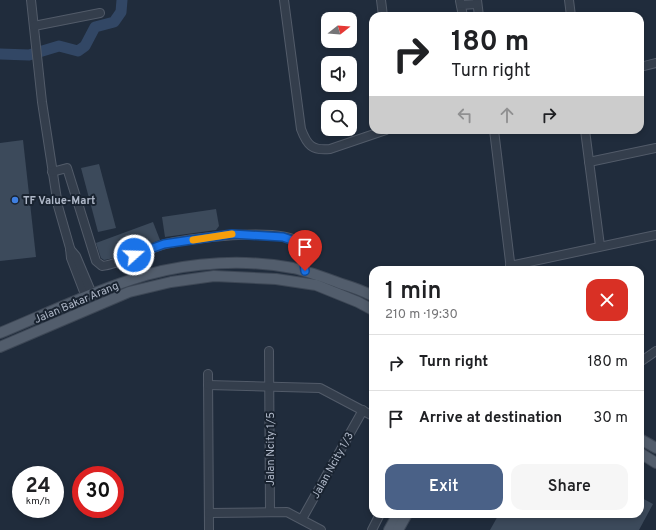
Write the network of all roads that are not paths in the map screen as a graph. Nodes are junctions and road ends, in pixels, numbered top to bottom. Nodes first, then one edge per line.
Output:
1 (31, 0) edge
2 (284, 0) edge
3 (381, 0) edge
4 (570, 0) edge
5 (477, 2) edge
6 (461, 3) edge
7 (382, 12) edge
8 (478, 12) edge
9 (571, 12) edge
10 (100, 13) dead end
11 (34, 26) junction
12 (656, 63) edge
13 (644, 66) edge
14 (374, 134) edge
15 (494, 134) edge
16 (586, 134) edge
17 (656, 148) edge
18 (590, 162) junction
19 (52, 172) junction
20 (656, 235) edge
21 (600, 246) junction
22 (510, 266) edge
23 (518, 266) edge
24 (305, 271) junction
25 (369, 294) edge
26 (89, 296) junction
27 (369, 308) edge
28 (0, 333) edge
29 (0, 347) edge
30 (269, 351) dead end
31 (656, 351) edge
32 (644, 359) edge
33 (208, 374) dead end
34 (208, 385) junction
35 (269, 386) junction
36 (363, 410) junction
37 (369, 414) edge
38 (644, 441) edge
39 (656, 448) edge
40 (644, 456) edge
41 (656, 463) edge
42 (270, 512) junction
43 (208, 513) junction
44 (378, 518) edge
45 (396, 518) edge
46 (405, 518) edge
47 (302, 519) junction
48 (208, 530) edge
49 (321, 530) edge
50 (372, 530) edge
51 (389, 530) edge
52 (398, 530) edge

1 - 11 street
2 - 14 street
3 - 7 street
4 - 9 street
5 - 6 street
5 - 8 street
10 - 11 street
11 - 19 street
12 - 13 street
15 - 22 street
16 - 18 street
17 - 18 street
18 - 21 street
19 - 24 street
19 - 26 street
20 - 21 street
21 - 23 street
24 - 25 main road, Jalan Bakar Arang
24 - 26 main road, Jalan Bakar Arang
26 - 28 main road, Jalan Bakar Arang
27 - 29 main road, Jalan Bakar Arang
30 - 35 street, Jalan Ncity 1/5
31 - 32 street
33 - 34 street
34 - 35 street
34 - 43 street
35 - 36 street
35 - 42 street, Jalan Ncity 1/5
36 - 37 street
36 - 47 street, Jalan Ncity 1/3
38 - 39 main road
40 - 41 main road
42 - 43 street
42 - 47 street
43 - 48 street
44 - 50 street
45 - 51 main road
46 - 52 main road
47 - 49 street

